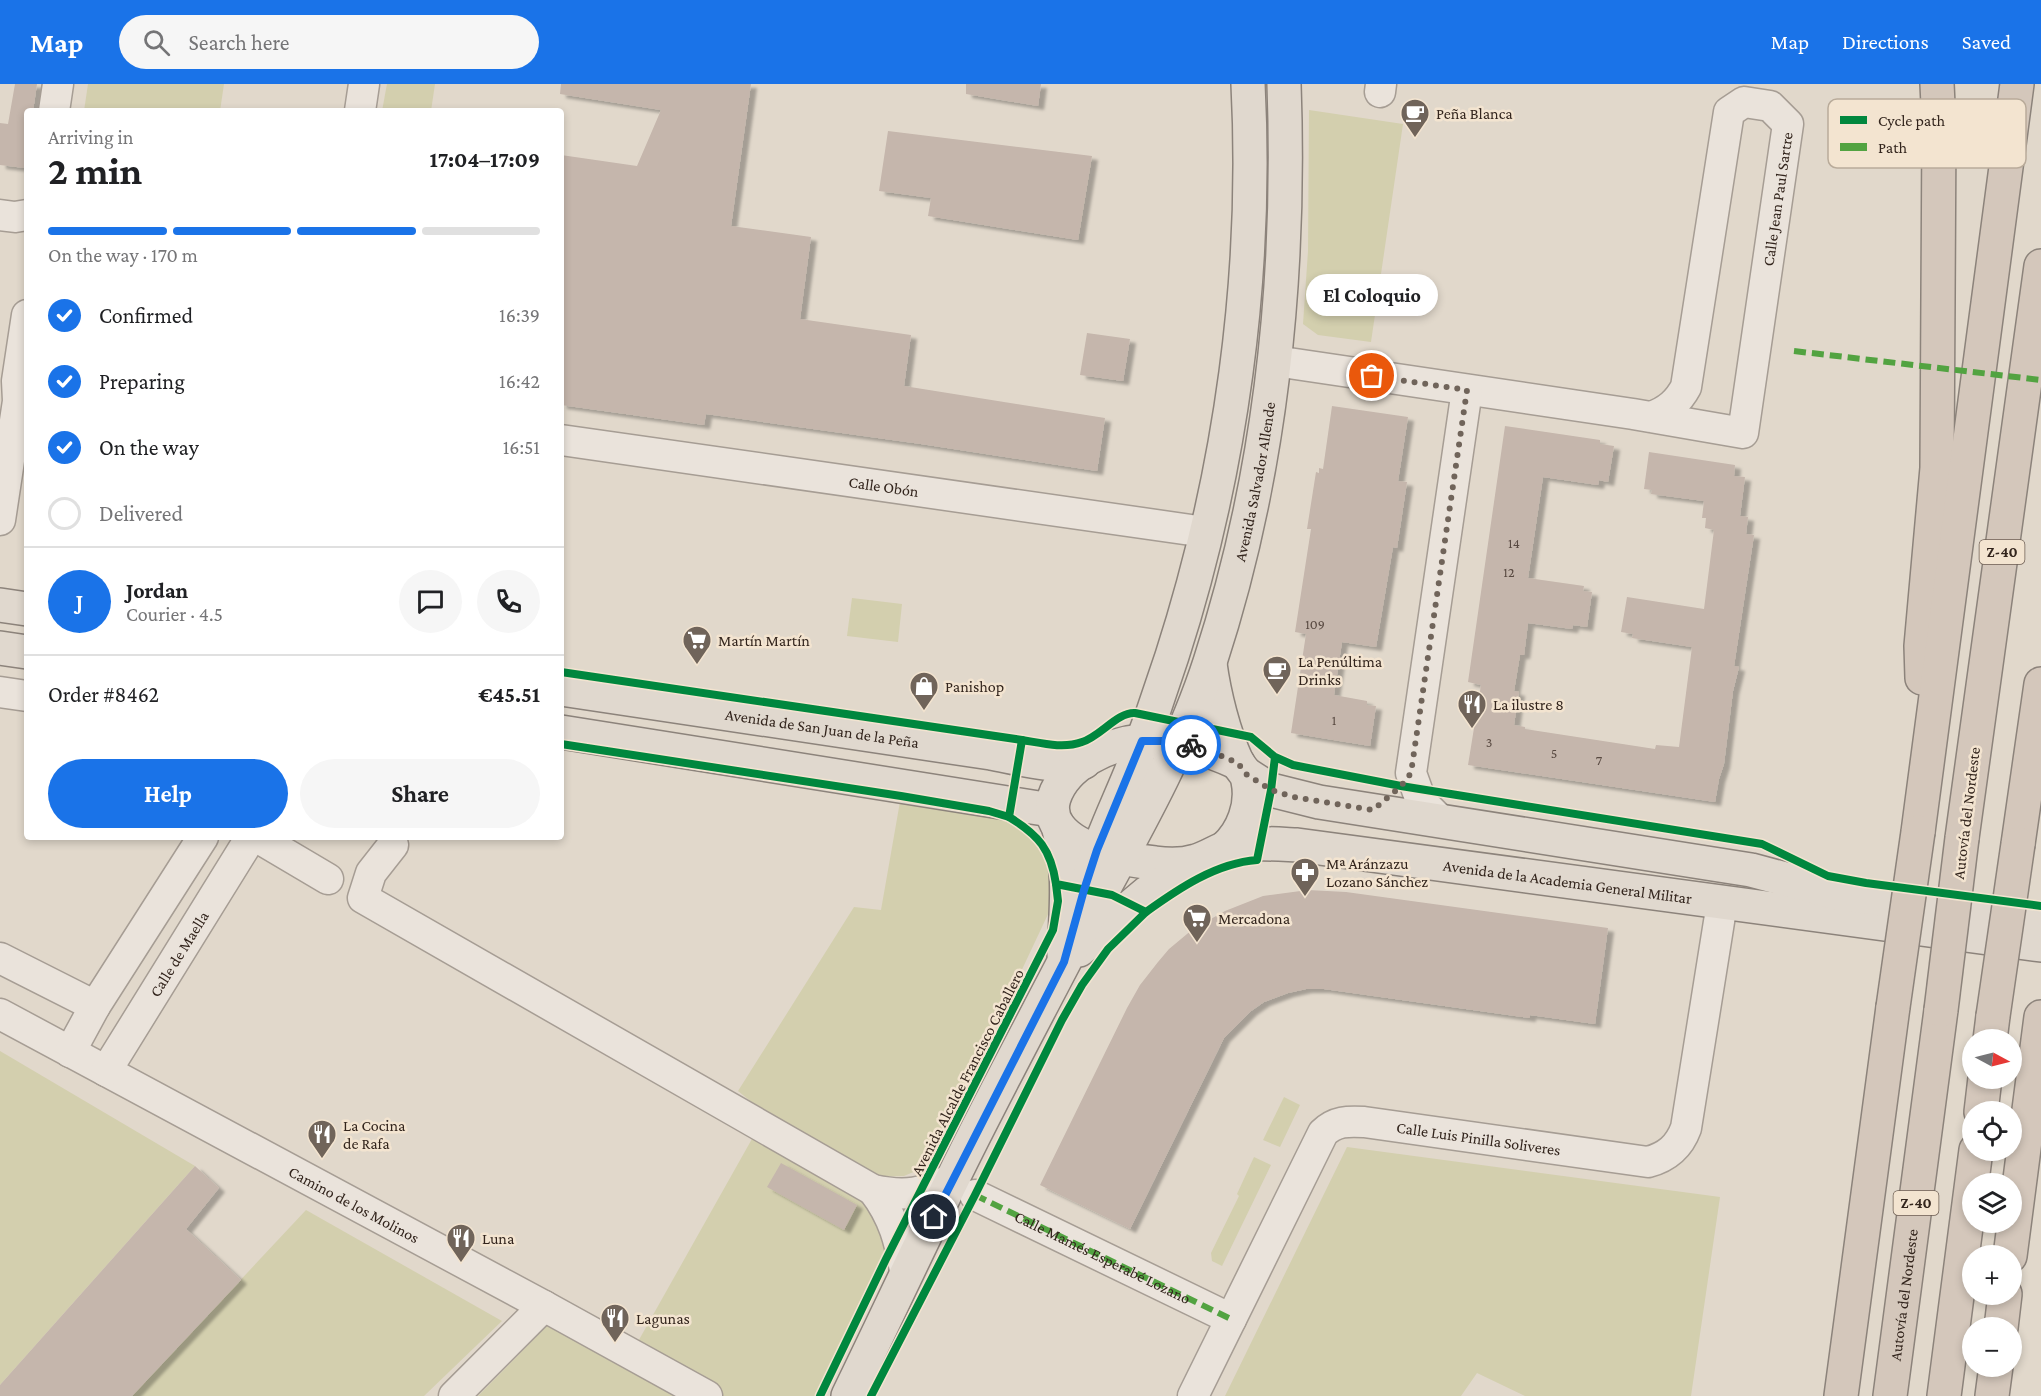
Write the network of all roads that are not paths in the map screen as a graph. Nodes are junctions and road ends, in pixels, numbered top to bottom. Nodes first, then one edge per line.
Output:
1 (58, 84) edge
2 (364, 84) edge
3 (1248, 84) edge
4 (1284, 84) edge
5 (1936, 84) edge
6 (2017, 84) edge
7 (1937, 99) edge
8 (2015, 99) edge
9 (54, 108) edge
10 (360, 108) edge
11 (1939, 168) edge
12 (2006, 168) edge
13 (0, 215) edge
14 (24, 216) edge
15 (2041, 266) edge
16 (24, 335) edge
17 (1275, 361) junction
18 (1467, 390) junction
19 (15, 411) edge
20 (1652, 417) junction
21 (564, 440) edge
22 (10, 503) edge
23 (1205, 532) junction
24 (0, 606) edge
25 (24, 609) edge
26 (0, 648) edge
27 (24, 652) edge
28 (1210, 664) junction
29 (2041, 684) edge
30 (564, 689) edge
31 (0, 692) edge
32 (24, 696) edge
33 (564, 733) edge
34 (1142, 741) junction
35 (1179, 743) junction
36 (1084, 762) junction
37 (1242, 769) junction
38 (1411, 773) junction
39 (1925, 779) junction
40 (1373, 810) junction
41 (1055, 818) junction
42 (1440, 820) junction
43 (201, 840) edge
44 (249, 840) edge
45 (262, 840) edge
46 (393, 845) dead end
47 (1110, 854) junction
48 (1211, 855) junction
49 (328, 879) dead end
50 (1722, 903) junction
51 (2041, 921) edge
52 (2041, 945) edge
53 (0, 958) edge
54 (1064, 962) junction
55 (95, 1006) junction
56 (0, 1014) edge
57 (2041, 1020) edge
58 (1992, 1028) edge
59 (70, 1052) junction
60 (106, 1071) junction
61 (1975, 1161) edge
62 (964, 1186) junction
63 (873, 1190) junction
64 (2011, 1245) edge
65 (906, 1276) junction
66 (544, 1306) junction
67 (1231, 1319) junction
68 (1995, 1377) edge
69 (454, 1396) edge
70 (707, 1396) edge
71 (848, 1396) edge
72 (1193, 1396) edge
73 (1841, 1396) edge
74 (1890, 1396) edge
75 (1944, 1396) edge
76 (1992, 1396) edge

1 - 9 street
2 - 10 street
3 - 23 main road
4 - 17 main road, Avenida Salvador Allende
5 - 7 highway
6 - 8 highway
11 - 39 highway
12 - 39 highway
13 - 14 street
15 - 74 highway, Autovía del Nordeste / Z-40, bridge
16 - 19 street
17 - 18 street, Calle Jean Paul Sartre
17 - 28 main road, Avenida Salvador Allende
18 - 20 street, Calle Jean Paul Sartre
18 - 38 street
19 - 22 street
20 - 20 street, Calle Jean Paul Sartre
21 - 23 street, Calle Obón
23 - 34 main road
24 - 25 main road
26 - 27 main road
28 - 35 main road, Avenida Salvador Allende
28 - 37 main road
29 - 58 highway, bridge
30 - 36 main road, Avenida de San Juan de la Peña
31 - 32 street
33 - 41 main road
34 - 35 main road, Avenida de San Juan de la Peña
34 - 36 main road, Avenida de San Juan de la Peña
34 - 47 main road
35 - 37 main road, Avenida de San Juan de la Peña
35 - 47 main road, Avenida Salvador Allende
36 - 41 main road, Avenida de San Juan de la Peña
37 - 40 main road
37 - 48 main road
38 - 40 street
38 - 42 street
39 - 73 highway, bridge
40 - 42 main road
41 - 47 main road
41 - 54 main road
42 - 51 main road
43 - 55 street
44 - 60 street, Calle de Maella
45 - 49 street
46 - 63 street
47 - 48 main road, Avenida de la Academia General Militar
47 - 54 main road
48 - 50 main road, Avenida de la Academia General Militar
48 - 54 main road
50 - 52 main road, Avenida de la Academia General Militar
50 - 67 street, Calle Luis Pinilla Soliveres
53 - 55 street
54 - 62 main road
55 - 59 street
56 - 59 street, Camino de los Molinos
57 - 64 highway
59 - 60 street, Camino de los Molinos
60 - 66 street, Camino de los Molinos
61 - 75 highway
62 - 63 street
62 - 65 main road
62 - 67 street, Calle Mamés Esperabé Lozano
63 - 65 street
65 - 71 main road
66 - 69 street
66 - 70 street, Camino de los Molinos
67 - 72 street, Calle Luis Pinilla Soliveres
68 - 76 highway

